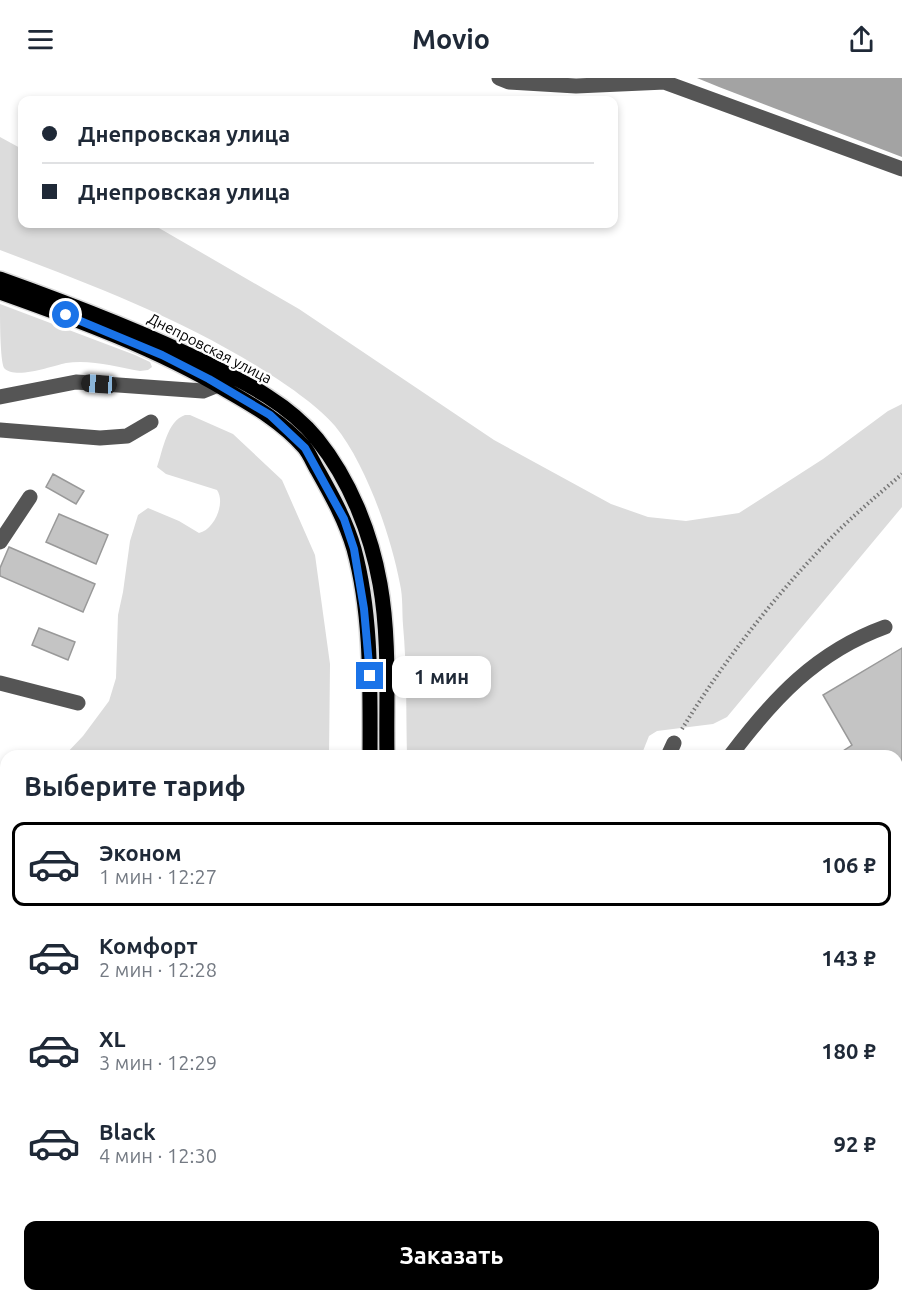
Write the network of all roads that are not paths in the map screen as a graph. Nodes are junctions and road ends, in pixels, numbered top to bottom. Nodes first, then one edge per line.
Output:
1 (499, 78) edge
2 (659, 80) edge
3 (902, 169) edge
4 (0, 279) edge
5 (0, 292) edge
6 (218, 385) junction
7 (0, 397) edge
8 (151, 422) dead end
9 (0, 430) edge
10 (30, 497) dead end
11 (0, 542) edge
12 (885, 627) dead end
13 (0, 682) edge
14 (78, 703) dead end
15 (370, 750) edge
16 (387, 750) edge
17 (734, 750) edge

1 - 2 lane
2 - 3 lane
4 - 16 main road, Днепровская улица
5 - 6 main road, Днепровская улица
6 - 7 lane
6 - 15 main road, Днепровская улица
8 - 9 lane
10 - 11 lane
12 - 17 lane
13 - 14 lane

